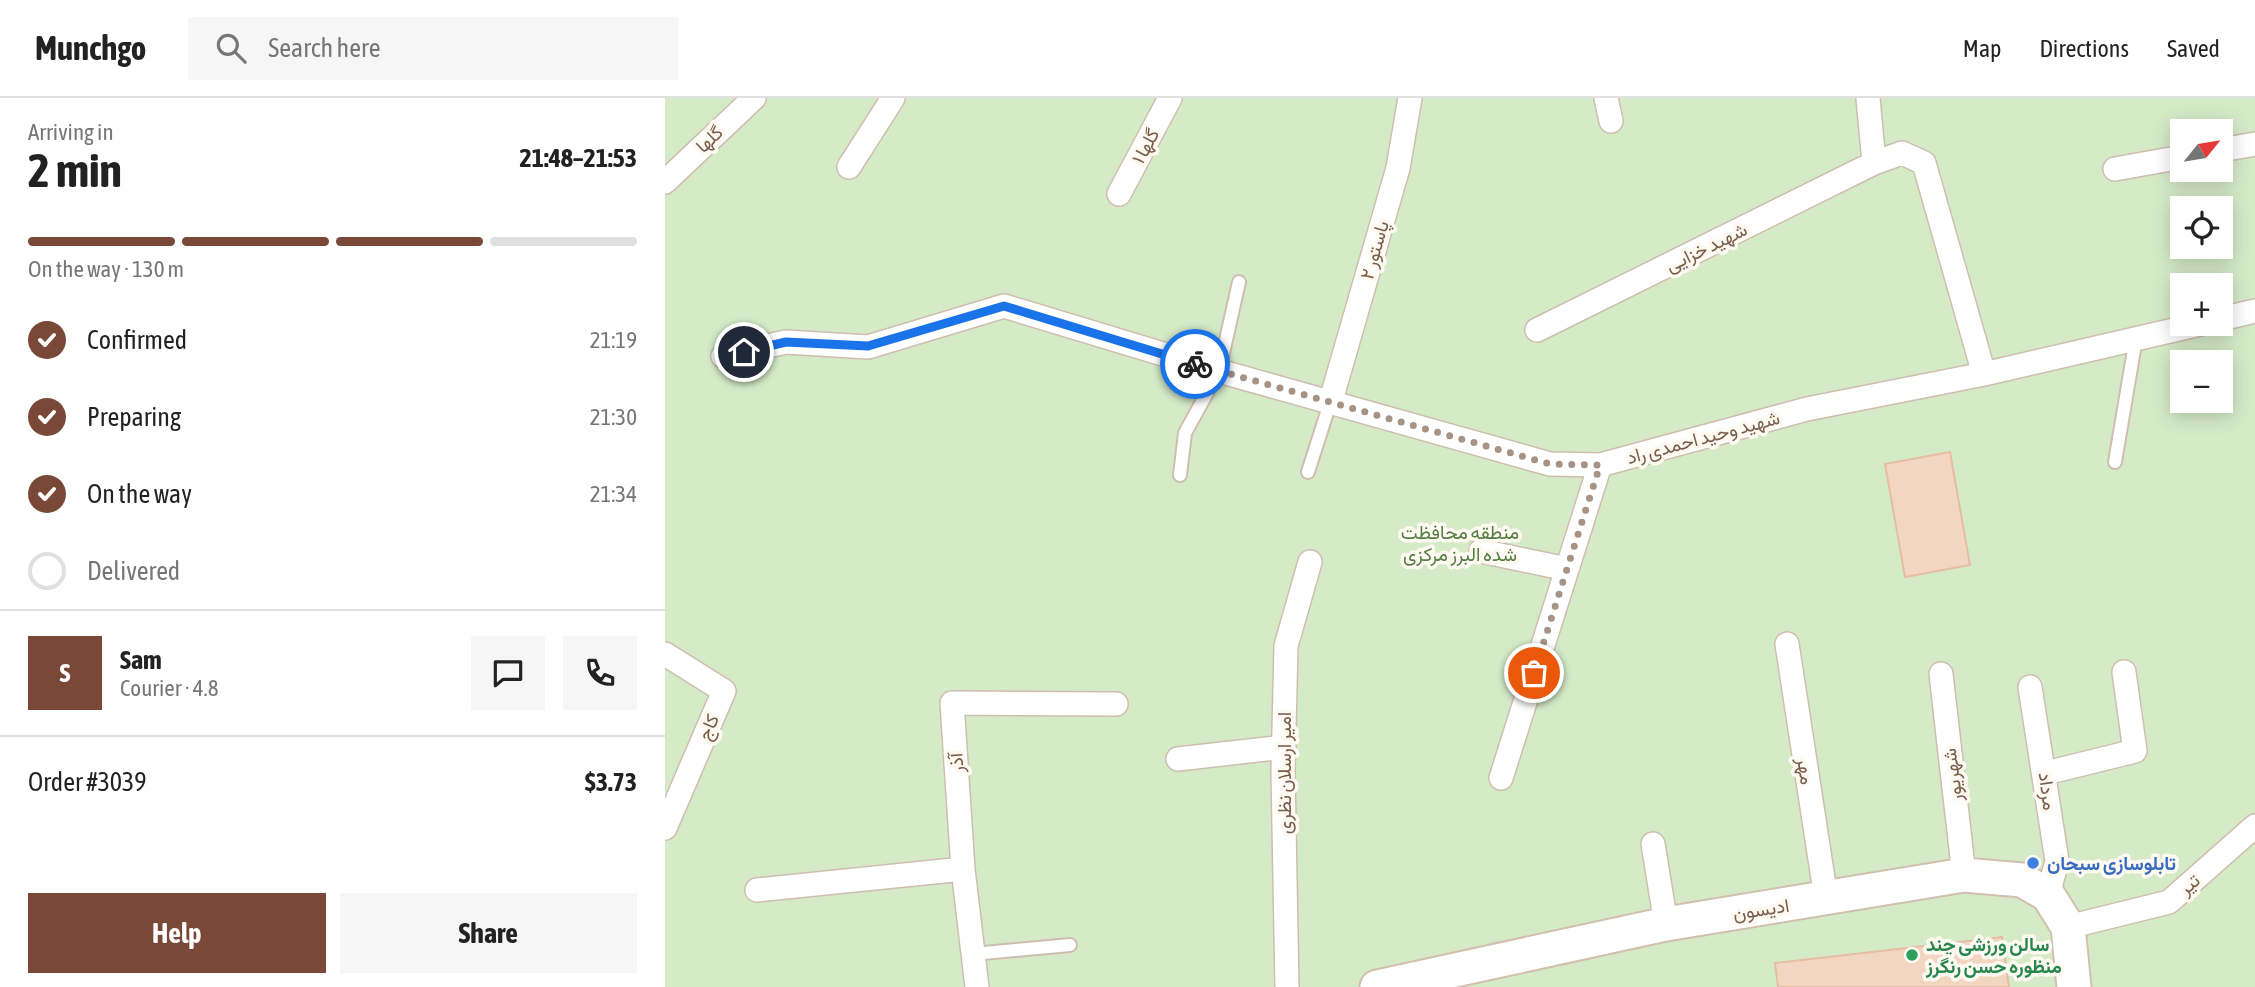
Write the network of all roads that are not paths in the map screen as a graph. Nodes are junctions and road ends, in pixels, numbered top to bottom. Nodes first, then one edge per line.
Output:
1 (754, 98) edge
2 (894, 98) edge
3 (1170, 98) edge
4 (1410, 98) edge
5 (1607, 98) edge
6 (1868, 98) edge
7 (1611, 121) dead end
8 (2255, 144) edge
9 (2233, 148) edge
10 (2170, 159) edge
11 (1874, 163) junction
12 (849, 167) dead end
13 (2115, 169) dead end
14 (665, 182) edge
15 (1119, 194) dead end
16 (1239, 282) dead end
17 (2255, 311) edge
18 (2233, 316) edge
19 (1537, 330) dead end
20 (2170, 331) edge
21 (2136, 338) junction
22 (723, 356) dead end
23 (1219, 371) junction
24 (1984, 374) junction
25 (1331, 400) junction
26 (2115, 462) dead end
27 (1600, 465) junction
28 (1308, 472) dead end
29 (1180, 475) dead end
30 (1481, 551) dead end
31 (1310, 562) dead end
32 (1567, 569) junction
33 (1787, 644) dead end
34 (665, 654) edge
35 (2124, 672) dead end
36 (1941, 674) dead end
37 (2030, 687) dead end
38 (1116, 704) dead end
39 (1284, 747) junction
40 (1178, 759) dead end
41 (2046, 773) junction
42 (1501, 778) dead end
43 (2255, 826) edge
44 (665, 828) edge
45 (1653, 844) dead end
46 (963, 869) junction
47 (1964, 875) junction
48 (757, 890) dead end
49 (2048, 895) junction
50 (1826, 898) junction
51 (1666, 924) junction
52 (2069, 927) junction
53 (1070, 946) dead end
54 (973, 954) junction
55 (977, 987) edge
56 (1286, 987) edge
57 (1377, 987) edge
58 (2074, 987) edge

1 - 14 street, گلها
2 - 12 street
3 - 15 street, گلها ۱
4 - 25 street, پاستور ۲
5 - 7 street
6 - 11 street
8 - 9 street
10 - 13 street
11 - 19 street, شهید خزایی
11 - 24 street, شهید خزایی
16 - 23 lane
17 - 18 street
20 - 21 street, شهید وحید احمدی راد
21 - 24 street, شهید وحید احمدی راد
21 - 26 lane
22 - 23 street, شهید وحید احمدی راد
23 - 25 street, شهید وحید احمدی راد
23 - 29 lane
24 - 27 street, شهید وحید احمدی راد
25 - 27 street, شهید وحید احمدی راد
25 - 28 lane
27 - 32 street
30 - 32 street
31 - 39 street, امیر ارسلان نظری
32 - 42 street
33 - 50 street, مهر
34 - 44 street, کاج
35 - 41 street
36 - 47 street, شهریور
37 - 41 street, مرداد
38 - 46 street, آذر
39 - 40 street
39 - 56 street, امیر ارسلان نظری
41 - 49 street, مرداد
43 - 52 street, تیر
45 - 51 street
46 - 48 street
46 - 54 street, آذر
47 - 49 street, ادیسون
47 - 50 street, ادیسون
49 - 52 street
50 - 51 street, ادیسون
51 - 57 street, ادیسون
52 - 58 street
53 - 54 lane
54 - 55 street, آذر

